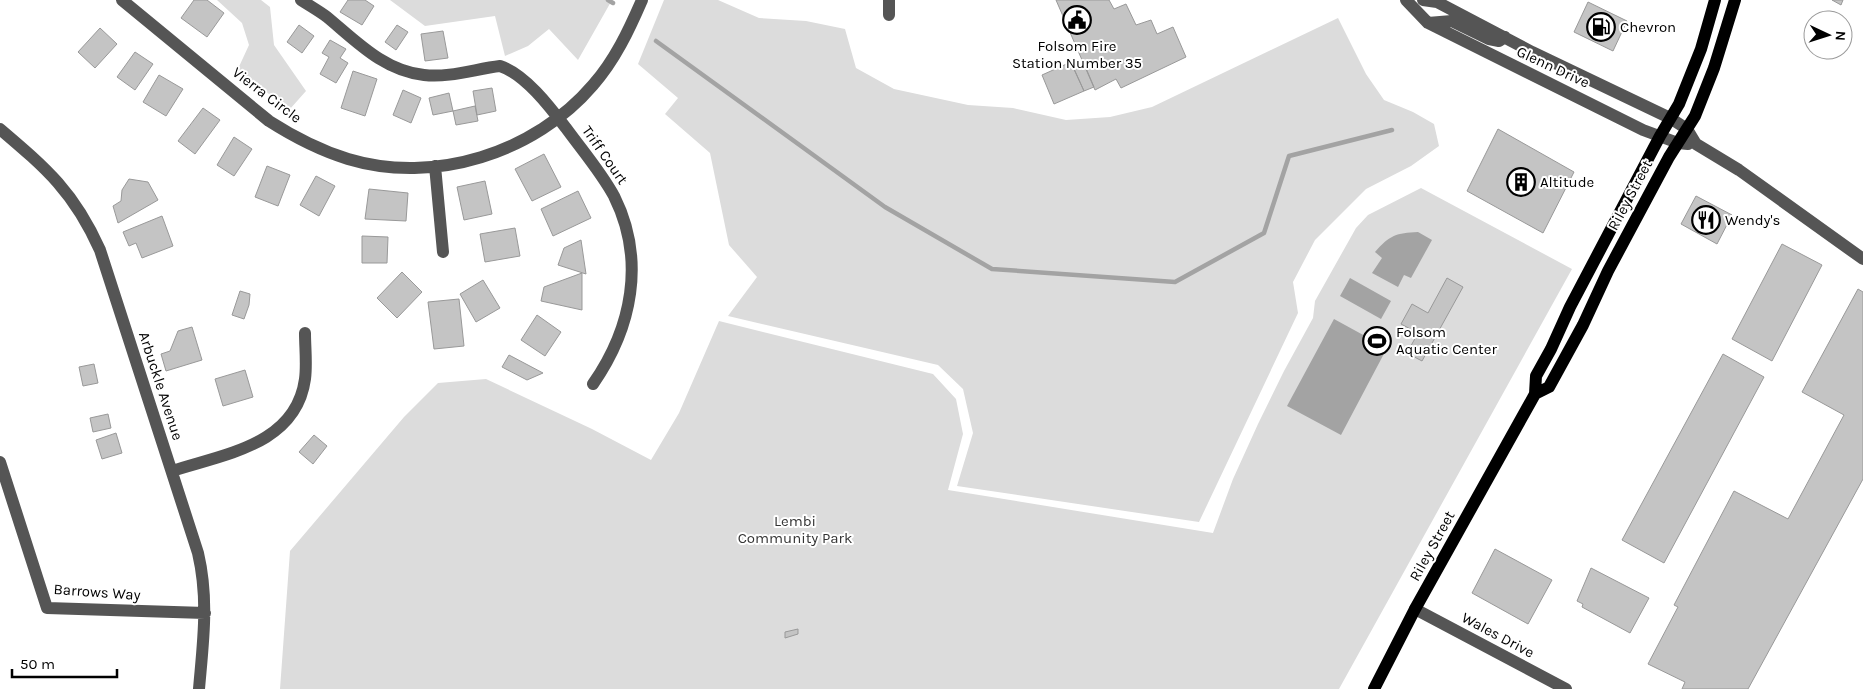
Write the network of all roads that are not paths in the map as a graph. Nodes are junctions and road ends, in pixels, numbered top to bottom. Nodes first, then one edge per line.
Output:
1 (122, 0) edge
2 (301, 0) edge
3 (642, 0) edge
4 (890, 0) edge
5 (1406, 0) edge
6 (1423, 0) edge
7 (1715, 0) edge
8 (1735, 0) edge
9 (889, 15) dead end
10 (1428, 24) junction
11 (1505, 37) junction
12 (558, 118) junction
13 (1670, 118) junction
14 (0, 129) edge
15 (1687, 129) junction
16 (1660, 136) junction
17 (1678, 143) junction
18 (1696, 144) junction
19 (435, 166) junction
20 (443, 252) dead end
21 (1863, 259) edge
22 (305, 332) dead end
23 (593, 384) dead end
24 (1535, 394) junction
25 (0, 462) edge
26 (172, 471) junction
27 (1415, 609) junction
28 (205, 613) junction
29 (199, 689) edge
30 (1374, 689) edge
31 (1566, 689) edge

1 - 19 street, Vierra Circle
2 - 12 street, Triff Court
3 - 12 street, Vierra Circle
4 - 9 street
5 - 10 street, Glenn Drive
6 - 11 street, Glenn Drive
7 - 13 main road, Riley Street
8 - 15 main road, Riley Street
10 - 11 street
10 - 16 street, Glenn Drive
11 - 13 street, Glenn Drive
12 - 19 street, Vierra Circle
12 - 23 street, Triff Court
13 - 15 street, Glenn Drive
13 - 16 main road, Riley Street
14 - 26 street, Arbuckle Avenue
15 - 17 main road, Riley Street
15 - 18 street, Glenn Drive
16 - 17 street, Glenn Drive
16 - 24 main road, Riley Street
17 - 18 street, Glenn Drive
17 - 24 main road, Riley Street
18 - 21 street, Glenn Drive
19 - 20 street
22 - 26 street
24 - 27 main road, Riley Street
25 - 28 street, Barrows Way
26 - 28 street, Arbuckle Avenue
27 - 30 main road, Riley Street
27 - 31 street, Wales Drive
28 - 29 street, Arbuckle Avenue

